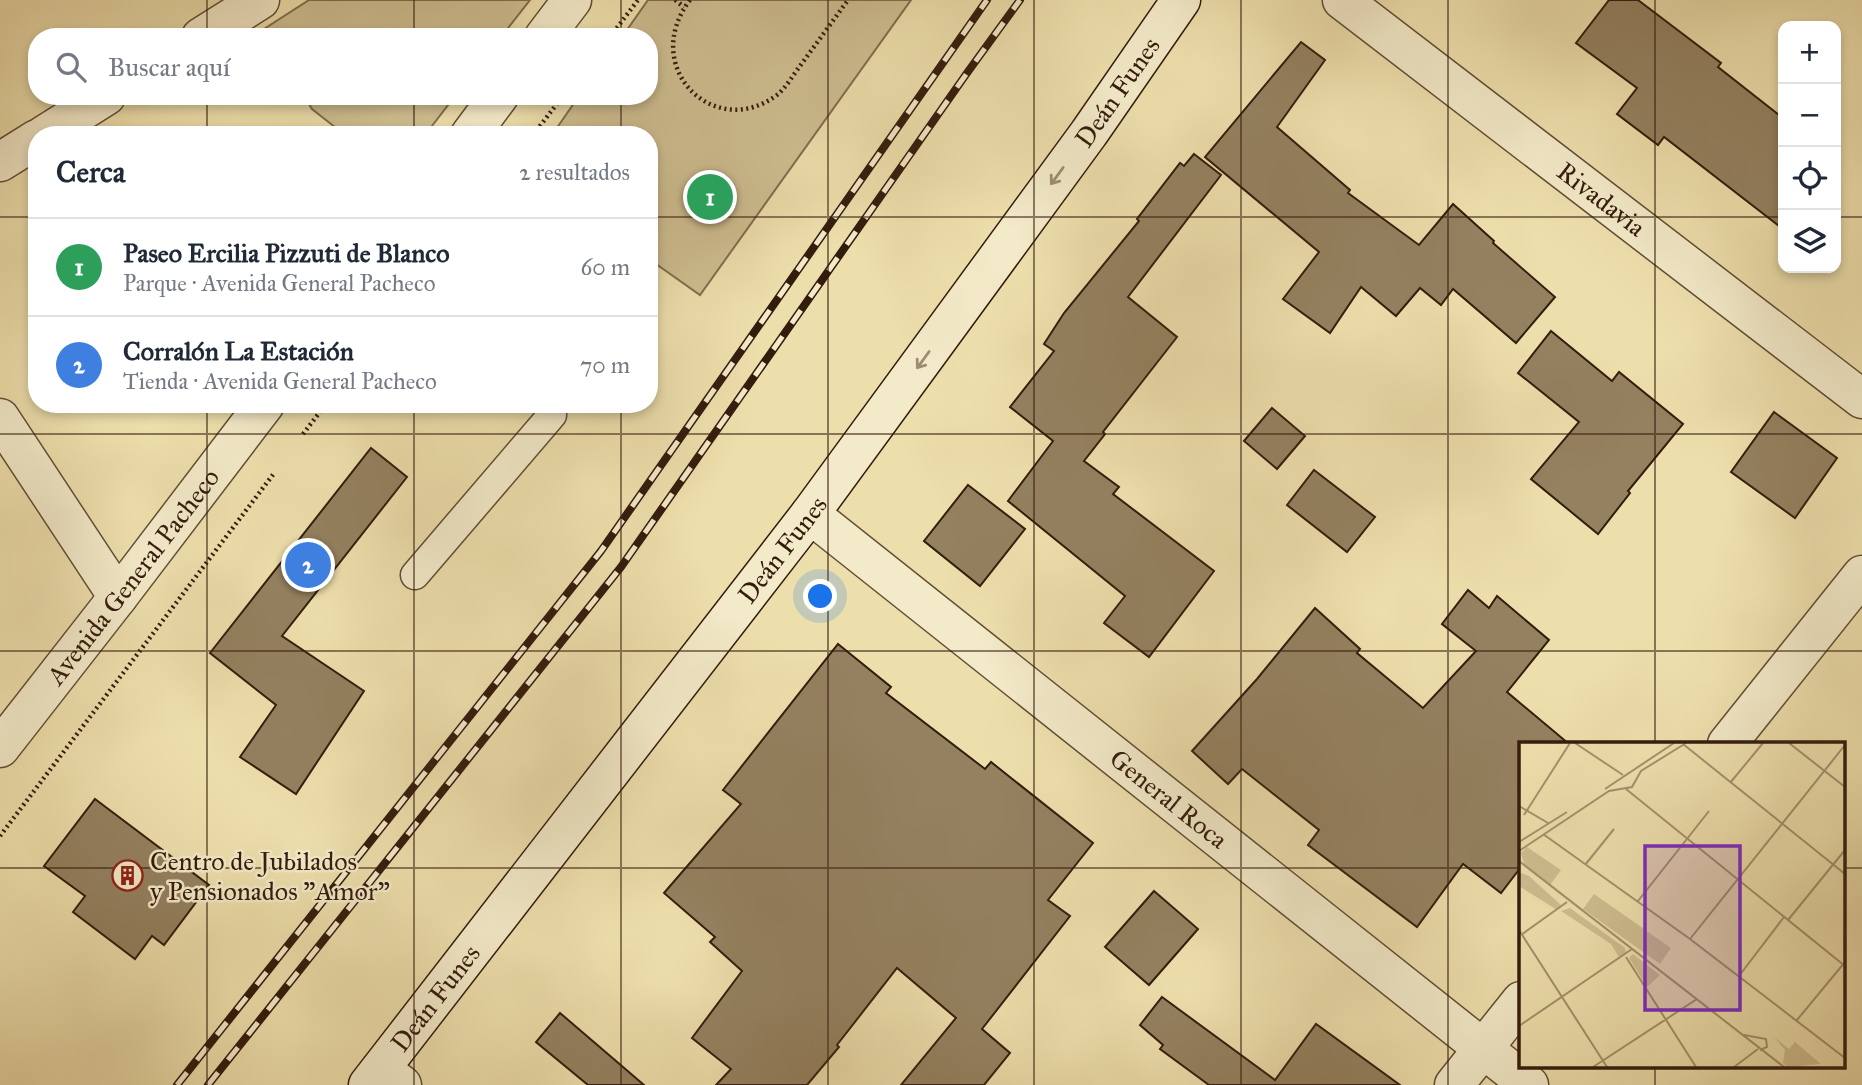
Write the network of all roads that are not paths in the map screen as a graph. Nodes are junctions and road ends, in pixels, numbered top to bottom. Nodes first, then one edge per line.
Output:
1 (260, 0) edge
2 (572, 0) edge
3 (1181, 0) edge
4 (1342, 0) edge
5 (215, 28) edge
6 (551, 28) edge
7 (92, 105) edge
8 (492, 105) edge
9 (58, 126) edge
10 (477, 126) edge
11 (28, 145) edge
12 (0, 162) edge
13 (1862, 399) edge
14 (258, 413) edge
15 (552, 413) edge
16 (0, 418) edge
17 (810, 514) junction
18 (1862, 575) edge
19 (415, 576) dead end
20 (118, 597) junction
21 (1729, 742) edge
22 (0, 748) edge
23 (1519, 1003) edge
24 (1483, 1047) junction
25 (384, 1080) edge
26 (1454, 1085) edge
27 (1529, 1085) edge

1 - 5 street
2 - 6 street
3 -> 17 street, Deán Funes
4 - 13 street, Rivadavia
7 - 9 street
8 - 10 street
11 - 12 street
14 - 20 street, Avenida General Pacheco
15 - 19 lane
16 - 20 street
17 - 24 street, General Roca
17 - 25 street, Deán Funes
18 - 21 street
20 - 22 street, Avenida General Pacheco
23 - 24 street
24 - 26 street
24 - 27 street, General Roca

